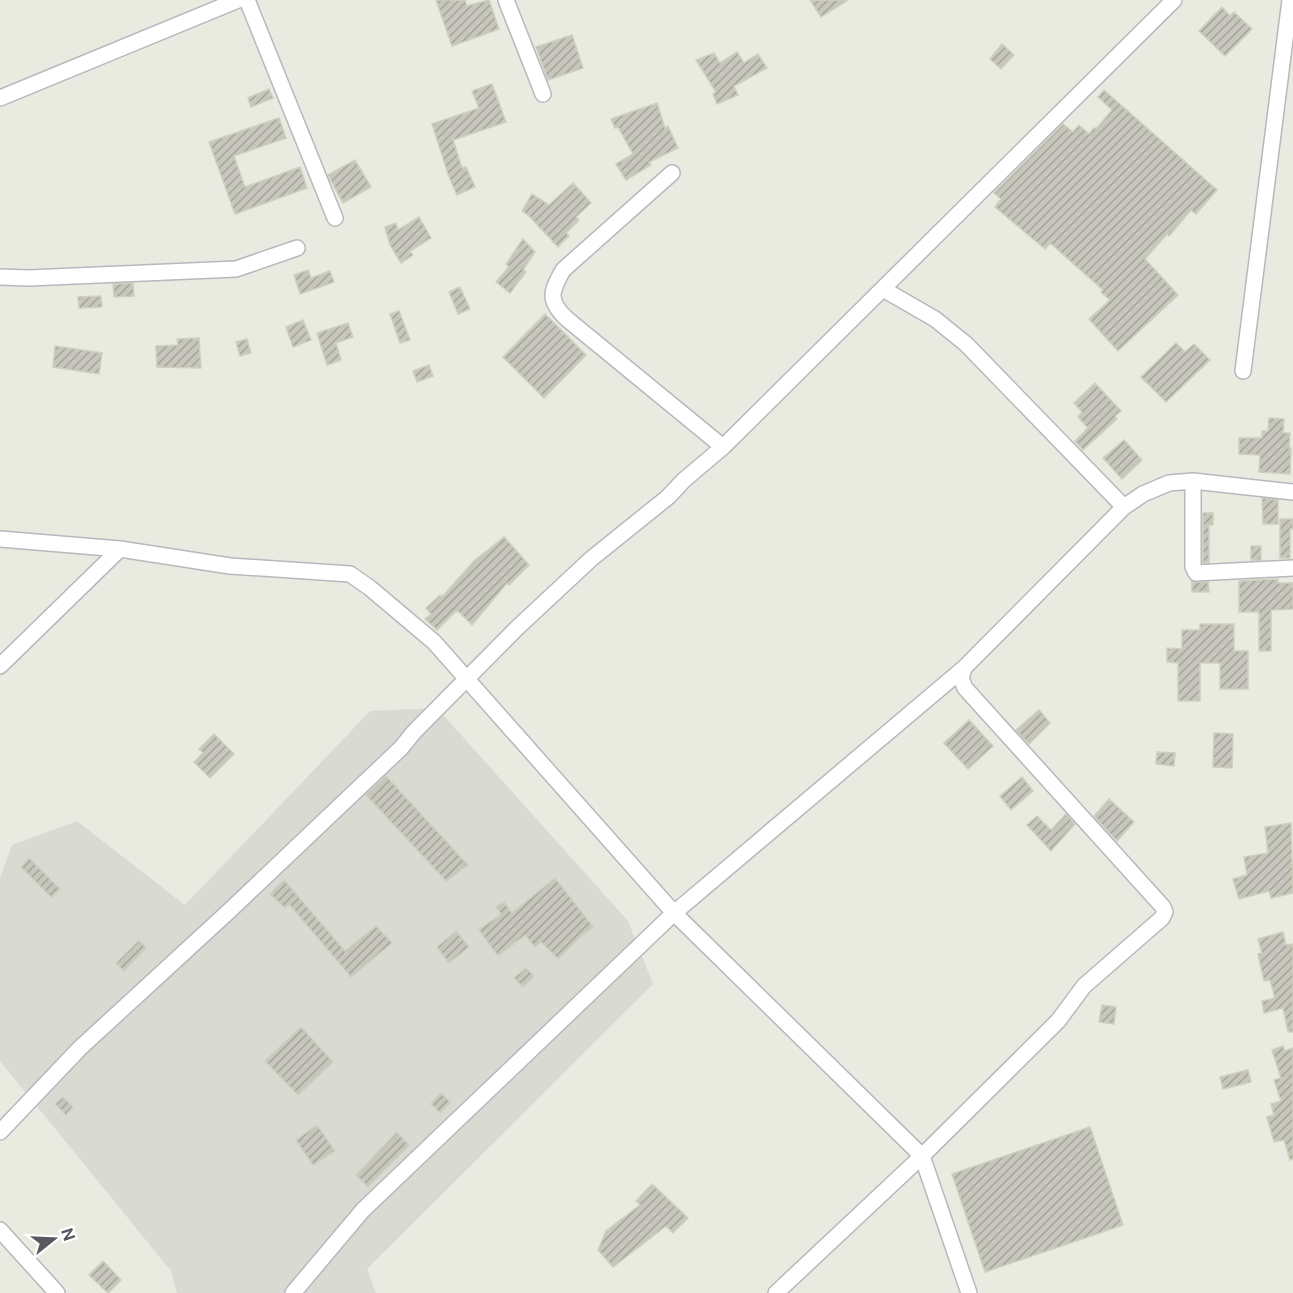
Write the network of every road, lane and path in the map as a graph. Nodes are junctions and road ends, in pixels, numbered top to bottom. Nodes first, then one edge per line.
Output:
1 (238, 0) edge
2 (247, 0) edge
3 (506, 0) edge
4 (1174, 0) edge
5 (1290, 0) edge
6 (543, 94) dead end
7 (0, 98) edge
8 (672, 173) dead end
9 (335, 218) dead end
10 (297, 248) dead end
11 (0, 277) edge
12 (883, 289) junction
13 (1243, 371) dead end
14 (723, 447) junction
15 (1192, 481) junction
16 (1293, 492) edge
17 (1124, 507) junction
18 (0, 539) edge
19 (120, 549) junction
20 (1293, 568) edge
21 (0, 666) edge
22 (964, 668) junction
23 (466, 679) junction
24 (674, 913) junction
25 (0, 1132) edge
26 (922, 1156) junction
27 (0, 1230) edge
28 (57, 1293) edge
29 (293, 1293) edge
30 (776, 1293) edge
31 (969, 1293) edge

1 - 7 street
2 - 9 street
3 - 6 street
4 - 12 street
5 - 13 street
8 - 14 street
10 - 11 street
12 - 14 street
12 - 17 street
14 - 23 street
15 - 16 street
15 - 17 street
15 - 20 street
17 - 22 street
18 - 19 street
19 - 21 street
19 - 23 street
22 - 24 street
22 - 26 street
23 - 24 street
23 - 25 street
24 - 26 street
24 - 29 street
26 - 30 street
26 - 31 street
27 - 28 street

